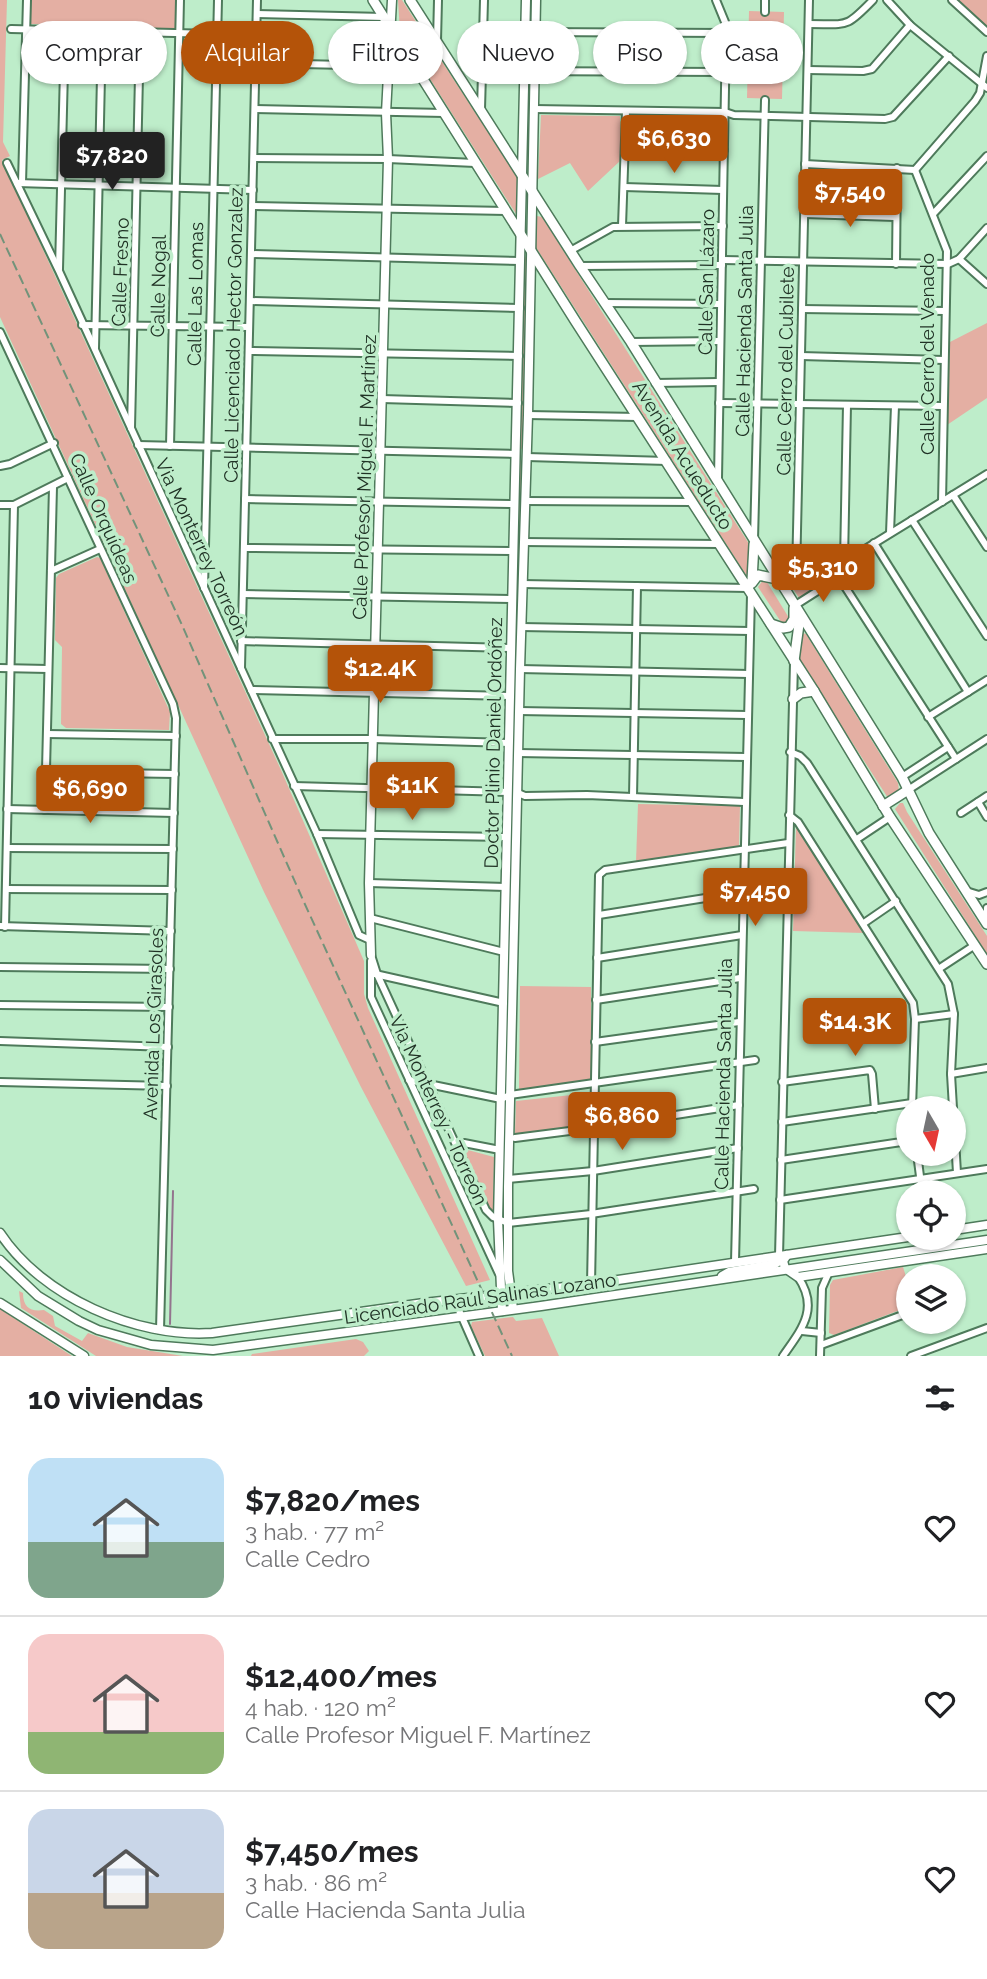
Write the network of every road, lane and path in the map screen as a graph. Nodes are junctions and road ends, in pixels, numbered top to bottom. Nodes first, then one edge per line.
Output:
1 (27, 0) edge
2 (180, 0) edge
3 (218, 0) edge
4 (257, 0) edge
5 (373, 0) edge
6 (392, 0) edge
7 (410, 0) edge
8 (438, 0) edge
9 (484, 0) edge
10 (526, 0) edge
11 (536, 0) edge
12 (716, 0) edge
13 (765, 0) edge
14 (809, 0) edge
15 (873, 0) edge
16 (887, 0) edge
17 (952, 0) edge
18 (765, 12) dead end
19 (257, 14) junction
20 (384, 17) junction
21 (26, 21) edge
22 (217, 21) edge
23 (257, 21) edge
24 (387, 21) edge
25 (391, 21) edge
26 (423, 21) edge
27 (438, 21) edge
28 (483, 21) edge
29 (525, 21) edge
30 (536, 21) edge
31 (725, 21) edge
32 (809, 24) junction
33 (910, 25) junction
34 (11, 29) dead end
35 (21, 29) edge
36 (579, 32) edge
37 (987, 32) edge
38 (167, 33) edge
39 (179, 33) junction
40 (701, 33) edge
41 (443, 52) edge
42 (949, 56) junction
43 (987, 56) edge
44 (808, 69) junction
45 (579, 70) edge
46 (701, 72) edge
47 (24, 84) edge
48 (63, 84) edge
49 (101, 84) edge
50 (139, 84) edge
51 (216, 84) edge
52 (256, 84) edge
53 (388, 84) edge
54 (426, 84) edge
55 (481, 84) edge
56 (524, 84) edge
57 (534, 84) edge
58 (725, 84) edge
59 (984, 85) edge
60 (765, 100) dead end
61 (255, 109) junction
62 (534, 109) junction
63 (480, 111) junction
64 (626, 111) junction
65 (725, 112) junction
66 (386, 113) junction
67 (444, 113) junction
68 (765, 116) junction
69 (807, 117) junction
70 (625, 149) junction
71 (724, 150) junction
72 (987, 156) edge
73 (254, 158) junction
74 (388, 159) junction
75 (7, 163) dead end
76 (475, 163) junction
77 (806, 164) junction
78 (897, 168) junction
79 (915, 170) junction
80 (522, 175) junction
81 (20, 183) junction
82 (60, 184) junction
83 (99, 186) junction
84 (138, 187) junction
85 (624, 187) junction
86 (175, 188) junction
87 (214, 189) junction
88 (253, 190) junction
89 (531, 190) junction
90 (723, 190) junction
91 (252, 206) junction
92 (386, 208) junction
93 (506, 211) junction
94 (805, 214) junction
95 (933, 214) junction
96 (895, 217) junction
97 (622, 226) junction
98 (723, 226) junction
99 (987, 228) edge
100 (522, 236) junction
101 (531, 250) junction
102 (570, 251) junction
103 (251, 254) junction
104 (385, 255) junction
105 (958, 259) junction
106 (520, 261) junction
107 (761, 261) junction
108 (804, 261) junction
109 (723, 263) junction
110 (896, 264) junction
111 (948, 264) junction
112 (580, 266) junction
113 (59, 271) junction
114 (987, 284) edge
115 (251, 301) junction
116 (384, 303) junction
117 (605, 303) junction
118 (721, 304) junction
119 (520, 308) junction
120 (802, 309) junction
121 (945, 311) junction
122 (82, 325) junction
123 (94, 325) junction
124 (134, 326) junction
125 (172, 326) junction
126 (210, 327) junction
127 (249, 327) junction
128 (0, 332) edge
129 (720, 341) junction
130 (631, 342) junction
131 (250, 351) junction
132 (383, 352) junction
133 (95, 353) junction
134 (519, 356) junction
135 (801, 356) junction
136 (944, 360) junction
137 (719, 382) junction
138 (654, 383) junction
139 (382, 400) junction
140 (517, 403) junction
141 (719, 403) junction
142 (758, 404) junction
143 (800, 405) junction
144 (847, 405) junction
145 (895, 406) junction
146 (943, 406) junction
147 (528, 415) junction
148 (639, 417) junction
149 (131, 430) junction
150 (54, 443) junction
151 (138, 445) junction
152 (170, 446) junction
153 (207, 447) junction
154 (246, 448) junction
155 (381, 451) junction
156 (516, 454) junction
157 (527, 457) junction
158 (667, 461) junction
159 (0, 466) edge
160 (987, 474) edge
161 (68, 478) junction
162 (717, 483) junction
163 (53, 487) junction
164 (953, 495) junction
165 (245, 499) junction
166 (525, 501) junction
167 (378, 502) junction
168 (692, 502) junction
169 (942, 502) junction
170 (514, 504) junction
171 (0, 505) edge
172 (13, 505) junction
173 (912, 520) junction
174 (890, 533) junction
175 (524, 542) junction
176 (754, 542) junction
177 (874, 543) junction
178 (719, 544) junction
179 (987, 547) edge
180 (245, 548) junction
181 (100, 549) junction
182 (377, 551) junction
183 (513, 551) junction
184 (844, 562) junction
185 (831, 565) junction
186 (51, 571) junction
187 (796, 575) junction
188 (838, 577) junction
189 (777, 580) junction
190 (522, 584) junction
191 (637, 586) junction
192 (750, 587) junction
193 (204, 589) junction
194 (243, 594) junction
195 (376, 597) junction
196 (512, 599) junction
197 (794, 606) junction
198 (800, 617) junction
199 (771, 624) junction
200 (521, 627) junction
201 (636, 629) junction
202 (750, 631) junction
203 (987, 636) edge
204 (241, 641) junction
205 (374, 644) junction
206 (511, 648) junction
207 (794, 661) junction
208 (0, 668) edge
209 (10, 668) junction
210 (520, 669) junction
211 (48, 670) junction
212 (240, 670) junction
213 (634, 670) junction
214 (749, 674) junction
215 (987, 680) edge
216 (251, 690) junction
217 (373, 691) junction
218 (814, 691) junction
219 (968, 692) junction
220 (510, 696) junction
221 (793, 699) junction
222 (519, 710) junction
223 (634, 713) junction
224 (747, 715) junction
225 (928, 717) junction
226 (176, 718) joint
227 (47, 734) junction
228 (176, 736) junction
229 (373, 739) junction
230 (987, 739) edge
231 (272, 740) junction
232 (509, 743) junction
233 (948, 747) junction
234 (790, 752) junction
235 (518, 753) junction
236 (632, 754) junction
237 (746, 757) junction
238 (956, 759) junction
239 (46, 772) junction
240 (175, 775) junction
241 (902, 777) junction
242 (294, 786) junction
243 (371, 789) junction
244 (908, 790) junction
245 (513, 793) junction
246 (987, 796) edge
247 (632, 797) junction
248 (744, 802) junction
249 (978, 802) junction
250 (883, 806) junction
251 (7, 809) junction
252 (45, 810) junction
253 (174, 813) junction
254 (961, 813) dead end
255 (789, 815) junction
256 (890, 817) junction
257 (987, 817) edge
258 (317, 834) junction
259 (370, 834) junction
260 (506, 837) junction
261 (857, 839) junction
262 (788, 843) junction
263 (7, 848) junction
264 (173, 849) junction
265 (745, 849) junction
266 (369, 883) junction
267 (506, 887) junction
268 (6, 888) junction
269 (172, 890) junction
270 (966, 891) junction
271 (743, 892) junction
272 (987, 892) edge
273 (896, 901) junction
274 (987, 908) edge
275 (599, 915) junction
276 (370, 918) junction
277 (864, 923) junction
278 (987, 923) edge
279 (3, 927) edge
280 (171, 931) junction
281 (742, 935) junction
282 (370, 940) junction
283 (975, 946) junction
284 (504, 952) junction
285 (371, 955) joint
286 (597, 958) junction
287 (987, 964) edge
288 (0, 967) edge
289 (940, 968) junction
290 (170, 969) junction
291 (373, 974) junction
292 (740, 978) junction
293 (596, 1000) junction
294 (503, 1003) junction
295 (0, 1005) edge
296 (513, 1005) junction
297 (169, 1007) junction
298 (954, 1014) junction
299 (915, 1020) junction
300 (740, 1022) junction
301 (0, 1041) edge
302 (595, 1042) junction
303 (168, 1047) junction
304 (755, 1060) dead end
305 (740, 1062) junction
306 (987, 1068) edge
307 (951, 1074) junction
308 (409, 1080) junction
309 (0, 1082) edge
310 (782, 1082) junction
311 (428, 1083) junction
312 (594, 1085) junction
313 (167, 1086) junction
314 (510, 1096) junction
315 (912, 1096) edge
316 (952, 1096) edge
317 (500, 1099) junction
318 (739, 1105) junction
319 (896, 1107) edge
320 (875, 1109) junction
321 (782, 1122) junction
322 (593, 1128) junction
323 (515, 1138) dead end
324 (896, 1143) edge
325 (456, 1147) junction
326 (738, 1148) junction
327 (500, 1150) junction
328 (781, 1160) junction
329 (918, 1166) edge
330 (957, 1166) edge
331 (987, 1169) edge
332 (593, 1171) junction
333 (957, 1173) junction
334 (508, 1179) junction
335 (920, 1179) junction
336 (754, 1189) dead end
337 (737, 1192) junction
338 (780, 1200) junction
339 (592, 1214) junction
340 (498, 1220) junction
341 (508, 1223) junction
342 (987, 1225) edge
343 (966, 1228) edge
344 (0, 1233) edge
345 (896, 1239) edge
346 (987, 1240) edge
347 (987, 1249) edge
348 (783, 1255) junction
349 (0, 1260) edge
350 (735, 1262) junction
351 (787, 1270) junction
352 (829, 1272) junction
353 (499, 1274) junction
354 (4, 1276) dead end
355 (798, 1277) junction
356 (720, 1279) junction
357 (591, 1284) junction
358 (29, 1289) junction
359 (511, 1293) junction
360 (500, 1294) junction
361 (454, 1299) junction
362 (0, 1303) edge
363 (513, 1309) junction
364 (502, 1311) junction
365 (462, 1316) junction
366 (896, 1317) edge
367 (987, 1328) edge
368 (160, 1330) junction
369 (802, 1331) junction
370 (821, 1333) junction
371 (821, 1345) junction
372 (84, 1356) edge
373 (479, 1356) edge
374 (783, 1356) edge
375 (820, 1356) edge
376 (911, 1356) edge

1 - 21 street
2 - 39 street, Calle Nogal
3 - 22 street, Calle Las Lomas
4 - 19 street, Calle Licenciado Hector Gonzalez
5 - 20 main road, Avenida Acueducto
6 - 25 street, Calle Profesor Miguel F. Martínez
7 - 26 main road, Avenida Acueducto
8 - 27 street
9 - 28 street
10 - 29 street, Doctor Plinio Daniel Ordóñez
11 - 30 street, Doctor Plinio Daniel Ordóñez
12 - 31 street, Calle San Lázaro
13 - 18 street
14 - 32 street, Calle Cerro del Cubilete
15 - 32 street
16 - 33 street
17 - 37 street
19 - 20 street
19 - 23 street, Calle Licenciado Hector Gonzalez
20 - 24 main road, Avenida Acueducto
32 - 44 street, Calle Cerro del Cubilete
33 - 42 street
33 - 44 street
34 - 35 street
36 - 40 street
38 - 39 street
39 - 86 street, Calle Nogal
41 - 63 main road, Avenida Acueducto
42 - 59 street
42 - 69 street
43 - 59 street
44 - 69 street, Calle Cerro del Cubilete
45 - 46 street
47 - 81 street
48 - 82 street
49 - 83 street
50 - 84 street, Calle Fresno
51 - 87 street, Calle Las Lomas
52 - 61 street, Calle Licenciado Hector Gonzalez
53 - 66 street, Calle Profesor Miguel F. Martínez
54 - 67 main road, Avenida Acueducto
55 - 63 street
56 - 80 street, Doctor Plinio Daniel Ordóñez
57 - 62 street, Doctor Plinio Daniel Ordóñez
58 - 65 street, Calle San Lázaro
59 - 79 street
60 - 68 street, Calle Hacienda Santa Julia
61 - 66 street
61 - 73 street, Calle Licenciado Hector Gonzalez
62 - 64 street
62 - 89 street, Doctor Plinio Daniel Ordóñez
63 - 80 main road, Avenida Acueducto
64 - 65 street
64 - 70 street
65 - 68 street
65 - 71 street, Calle San Lázaro
66 - 67 street
66 - 74 street, Calle Profesor Miguel F. Martínez
67 - 76 main road, Avenida Acueducto
68 - 69 street
68 - 107 street, Calle Hacienda Santa Julia
69 - 77 street, Calle Cerro del Cubilete
70 - 71 street
70 - 85 street
71 - 90 street, Calle San Lázaro
72 - 95 street
73 - 74 street
73 - 88 street, Calle Licenciado Hector Gonzalez
74 - 76 street
74 - 92 street, Calle Profesor Miguel F. Martínez
75 - 81 street, Via Monterrey Torreón
76 - 93 main road, Avenida Acueducto
77 - 78 street
77 - 94 street, Calle Cerro del Cubilete
78 - 79 street
78 - 96 street
79 - 95 street, Calle Cerro del Venado
80 - 89 main road, Avenida Acueducto
80 - 100 street, Doctor Plinio Daniel Ordóñez
81 - 82 street
81 - 113 street, Via Monterrey Torreón
82 - 83 street
82 - 113 street
83 - 84 street
83 - 123 street
84 - 86 street
84 - 124 street, Calle Fresno
85 - 90 street
85 - 97 street
86 - 87 street
86 - 125 street, Calle Nogal
87 - 88 street
87 - 126 street, Calle Las Lomas
88 - 91 street, Calle Licenciado Hector Gonzalez
89 - 101 street, Doctor Plinio Daniel Ordóñez
89 - 102 main road, Avenida Acueducto
90 - 98 street, Calle San Lázaro
91 - 92 street
91 - 103 street, Calle Licenciado Hector Gonzalez
92 - 93 street
92 - 104 street, Calle Profesor Miguel F. Martínez
93 - 100 main road, Avenida Acueducto
94 - 96 street
94 - 108 street, Calle Cerro del Cubilete
95 - 111 street, Calle Cerro del Venado
96 - 110 street
97 - 98 street
97 - 102 street
98 - 109 street, Calle San Lázaro
99 - 105 street
100 - 101 main road, Avenida Acueducto
100 - 106 street, Doctor Plinio Daniel Ordóñez
101 - 147 street, Doctor Plinio Daniel Ordóñez
101 - 148 main road, Avenida Acueducto
102 - 112 main road, Avenida Acueducto
103 - 104 street
103 - 115 street, Calle Licenciado Hector Gonzalez
104 - 106 street
104 - 116 street, Calle Profesor Miguel F. Martínez
105 - 111 street
105 - 114 street
106 - 119 street, Doctor Plinio Daniel Ordóñez
107 - 108 street
107 - 109 street
107 - 142 street, Calle Hacienda Santa Julia
108 - 110 street
108 - 120 street, Calle Cerro del Cubilete
109 - 112 street
109 - 118 street, Calle San Lázaro
110 - 111 street
111 - 121 street, Calle Cerro del Venado
112 - 117 main road, Avenida Acueducto
113 - 122 street, Via Monterrey Torreón
115 - 116 street
115 - 127 street, Calle Licenciado Hector Gonzalez
116 - 119 street
116 - 132 street, Calle Profesor Miguel F. Martínez
117 - 118 street
117 - 130 main road, Avenida Acueducto
118 - 129 street, Calle San Lázaro
119 - 134 street, Doctor Plinio Daniel Ordóñez
120 - 121 street
120 - 135 street, Calle Cerro del Cubilete
121 - 136 street, Calle Cerro del Venado
122 - 123 street
122 - 133 street, Via Monterrey Torreón
123 - 124 street
123 - 133 street
124 - 125 street
124 - 149 street, Calle Fresno
125 - 126 street
125 - 152 street, Calle Nogal
126 - 127 street
126 - 153 street, Calle Las Lomas
127 - 131 street, Calle Licenciado Hector Gonzalez
128 - 150 street, Calle Orquídeas
129 - 130 street
129 - 137 street, Calle San Lázaro
130 - 138 main road, Avenida Acueducto
131 - 132 street
131 - 154 street, Calle Licenciado Hector Gonzalez
132 - 134 street
132 - 139 street, Calle Profesor Miguel F. Martínez
133 - 149 street, Via Monterrey Torreón
134 - 140 street, Doctor Plinio Daniel Ordóñez
135 - 136 street
135 - 143 street, Calle Cerro del Cubilete
136 - 146 street, Calle Cerro del Venado
137 - 138 street
137 - 141 street, Calle San Lázaro
138 - 162 main road, Avenida Acueducto
139 - 140 street
139 - 155 street, Calle Profesor Miguel F. Martínez
140 - 156 street, Doctor Plinio Daniel Ordóñez
141 - 142 street
141 - 162 street, Calle San Lázaro
142 - 143 street
142 - 176 street, Calle Hacienda Santa Julia
143 - 144 street
143 - 187 street, Calle Cerro del Cubilete
144 - 145 street
144 - 184 street
145 - 146 street
145 - 174 street
146 - 169 street, Calle Cerro del Venado
147 - 148 street
147 - 157 street, Doctor Plinio Daniel Ordóñez
148 - 158 main road, Avenida Acueducto
149 - 151 street, Via Monterrey Torreón
150 - 159 street
150 - 161 street, Calle Orquídeas
151 - 152 street
151 - 193 street, Via Monterrey Torreón
152 - 153 street
153 - 154 street
153 - 193 street, Calle Las Lomas
154 - 155 street
154 - 165 street, Calle Licenciado Hector Gonzalez
155 - 156 street
155 - 167 street, Calle Profesor Miguel F. Martínez
156 - 157 street
156 - 170 street, Doctor Plinio Daniel Ordóñez
157 - 158 street
157 - 166 street, Doctor Plinio Daniel Ordóñez
158 - 168 main road, Avenida Acueducto
160 - 164 street
161 - 163 street
161 - 181 street, Calle Orquídeas
162 - 176 main road, Avenida Acueducto
163 - 172 street
163 - 186 street
164 - 169 street
164 - 179 street
165 - 167 street
165 - 180 street, Calle Licenciado Hector Gonzalez
166 - 168 street
166 - 175 street, Doctor Plinio Daniel Ordóñez
167 - 170 street
167 - 182 street, Calle Profesor Miguel F. Martínez
168 - 178 main road, Avenida Acueducto
169 - 173 street
170 - 183 street, Doctor Plinio Daniel Ordóñez
171 - 172 street
172 - 209 street
173 - 174 street
173 - 203 street
174 - 177 street
175 - 178 street
175 - 190 street, Doctor Plinio Daniel Ordóñez
176 - 189 main road, Avenida Acueducto
176 - 192 main road
177 - 184 street
177 - 219 street
178 - 192 main road, Avenida Acueducto
180 - 182 street
180 - 194 street, Calle Licenciado Hector Gonzalez
181 - 186 street
181 - 226 street, Calle Orquídeas
182 - 183 street
182 - 195 street, Calle Profesor Miguel F. Martínez
183 - 196 street, Doctor Plinio Daniel Ordóñez
184 - 185 street
184 - 188 street
185 - 187 street
185 - 188 street
186 - 211 street
187 - 189 street
188 - 197 street
188 - 225 street
189 - 192 main road
189 - 197 main road, Avenida Acueducto
190 - 191 street
190 - 200 street, Doctor Plinio Daniel Ordóñez
191 - 192 street
191 - 201 street
192 - 199 main road, Avenida Acueducto
192 - 202 street, Calle Hacienda Santa Julia
193 - 212 street, Via Monterrey Torreón
194 - 195 street
194 - 204 street, Calle Licenciado Hector Gonzalez
195 - 196 street
195 - 205 street, Calle Profesor Miguel F. Martínez
196 - 206 street, Doctor Plinio Daniel Ordóñez
197 - 198 main road, Avenida Acueducto
197 - 199 main road
198 - 207 main road
198 - 241 main road, Avenida Acueducto
199 - 207 main road, Avenida Acueducto
200 - 201 street
200 - 210 street, Doctor Plinio Daniel Ordóñez
201 - 202 street
201 - 213 street
202 - 214 street, Calle Hacienda Santa Julia
204 - 205 street
204 - 212 street, Calle Licenciado Hector Gonzalez
205 - 206 street
205 - 217 street, Calle Profesor Miguel F. Martínez
206 - 220 street, Doctor Plinio Daniel Ordóñez
207 - 218 main road, Avenida Acueducto
207 - 221 street
208 - 209 street
209 - 211 street
209 - 251 street
210 - 213 street
210 - 222 street, Doctor Plinio Daniel Ordóñez
211 - 227 street
212 - 216 street, Via Monterrey Torreón
213 - 214 street
213 - 223 street
214 - 224 street, Calle Hacienda Santa Julia
215 - 219 street
216 - 217 street
216 - 231 street, Via Monterrey Torreón
217 - 220 street
217 - 229 street, Calle Profesor Miguel F. Martínez
218 - 221 main road
218 - 250 main road, Avenida Acueducto
219 - 225 street
220 - 232 street, Doctor Plinio Daniel Ordóñez
221 - 234 street
222 - 223 street
222 - 235 street, Doctor Plinio Daniel Ordóñez
223 - 224 street
223 - 236 street
224 - 237 street, Calle Hacienda Santa Julia
225 - 233 street
226 - 228 street, Avenida Los Girasoles
227 - 228 street
227 - 239 street
228 - 240 street, Avenida Los Girasoles
229 - 231 street
229 - 232 street
229 - 243 street, Calle Profesor Miguel F. Martínez
230 - 238 street
231 - 242 street, Via Monterrey Torreón
232 - 245 street, Doctor Plinio Daniel Ordóñez
233 - 238 street
233 - 241 street
234 - 255 street
234 - 261 street
235 - 236 street
235 - 245 street, Doctor Plinio Daniel Ordóñez
236 - 237 street
236 - 247 street
237 - 248 street, Calle Hacienda Santa Julia
238 - 244 street
239 - 240 street
239 - 252 street
240 - 253 street, Avenida Los Girasoles
241 - 244 main road, Avenida Acueducto
242 - 243 street
242 - 258 street, Via Monterrey Torreón
243 - 245 street
243 - 259 street, Calle Profesor Miguel F. Martínez
244 - 250 main road
244 - 270 main road, Avenida Acueducto
245 - 247 street
245 - 260 street, Doctor Plinio Daniel Ordóñez
245 - 296 street, Doctor Plinio Daniel Ordóñez
246 - 249 street
247 - 248 street
248 - 265 street, Calle Hacienda Santa Julia
249 - 254 street
249 - 257 street
250 - 256 main road, Avenida Acueducto
251 - 252 street
251 - 263 street
252 - 253 street
253 - 264 street, Avenida Los Girasoles
255 - 262 street
255 - 277 street
256 - 261 street
256 - 283 main road, Avenida Acueducto
258 - 259 street
258 - 282 street, Via Monterrey Torreón
259 - 260 street
259 - 266 street, Calle Profesor Miguel F. Martínez
260 - 267 street, Doctor Plinio Daniel Ordóñez
261 - 273 street
262 - 265 street
262 - 310 street
263 - 264 street
263 - 268 street
264 - 269 street, Avenida Los Girasoles
265 - 271 street, Calle Hacienda Santa Julia
265 - 275 street
266 - 267 street
266 - 276 street, Calle Profesor Miguel F. Martínez
267 - 284 street, Doctor Plinio Daniel Ordóñez
268 - 269 street
268 - 279 street
269 - 280 street, Avenida Los Girasoles
270 - 272 street
270 - 278 main road, Avenida Acueducto
271 - 275 street
271 - 281 street, Calle Hacienda Santa Julia
273 - 277 street
273 - 289 street
274 - 278 street
275 - 286 street
276 - 282 street, Calle Profesor Miguel F. Martínez
276 - 284 street
277 - 299 street
279 - 280 street
280 - 290 street, Avenida Los Girasoles
281 - 286 street
281 - 292 street, Calle Hacienda Santa Julia
282 - 285 street, Calle Profesor Miguel F. Martínez
283 - 287 main road, Avenida Acueducto
283 - 289 street
284 - 294 street, Doctor Plinio Daniel Ordóñez
285 - 291 street, Via Monterrey - Torreón
286 - 293 street
288 - 290 street
289 - 298 street
290 - 297 street, Avenida Los Girasoles
291 - 294 street
291 - 308 street, Via Monterrey - Torreón
291 - 311 street
292 - 293 street
292 - 300 street, Calle Hacienda Santa Julia
293 - 302 street
294 - 296 street
294 - 317 street, Doctor Plinio Daniel Ordóñez
295 - 297 street
296 - 314 street, Doctor Plinio Daniel Ordóñez
297 - 303 street, Avenida Los Girasoles
298 - 299 street
298 - 307 street
299 - 315 street
300 - 302 street
300 - 305 street, Calle Hacienda Santa Julia
301 - 303 street
302 - 312 street
303 - 313 street, Avenida Los Girasoles
304 - 305 street
305 - 312 street
305 - 318 street, Calle Hacienda Santa Julia
306 - 307 street
307 - 316 street
308 - 311 street
308 - 353 street, Via Monterrey - Torreón
309 - 313 street
310 - 320 street
310 - 321 street
311 - 317 street
311 - 325 street
312 - 314 street
312 - 322 street
313 - 368 street, Avenida Los Girasoles
314 - 317 street
314 - 334 street, Doctor Plinio Daniel Ordóñez
317 - 327 street, Doctor Plinio Daniel Ordóñez
318 - 322 street
318 - 326 street, Calle Hacienda Santa Julia
319 - 320 street
320 - 321 street
321 - 328 street
322 - 323 street
322 - 332 street
324 - 328 street
325 - 327 street
325 - 340 street
326 - 332 street
326 - 337 street, Calle Hacienda Santa Julia
327 - 340 street, Doctor Plinio Daniel Ordóñez
328 - 338 street
329 - 335 street
330 - 333 street
331 - 333 street
332 - 334 street
332 - 339 street
333 - 335 street
334 - 341 street, Doctor Plinio Daniel Ordóñez
335 - 338 street
336 - 337 street
337 - 339 street
337 - 350 street, Calle Hacienda Santa Julia
338 - 348 street
339 - 341 street
339 - 357 street
340 - 341 street
340 - 353 street, Doctor Plinio Daniel Ordóñez
341 - 359 street, Doctor Plinio Daniel Ordóñez
342 - 343 street
344 - 368 street
345 - 348 street
346 - 351 street, Licenciado Raúl Salinas Lozano
347 - 352 street
348 - 350 street
348 - 351 street
348 - 356 street
349 - 358 street, Licenciado Raúl Salinas Lozano
350 - 357 street
351 - 355 street
351 - 356 street, Licenciado Raúl Salinas Lozano
352 - 355 street
352 - 370 street
353 - 360 street, Doctor Plinio Daniel Ordóñez
354 - 358 street
355 - 369 street
356 - 363 street, Licenciado Raúl Salinas Lozano
357 - 359 street
358 - 365 street, Licenciado Raúl Salinas Lozano
359 - 360 street
359 - 363 street, Doctor Plinio Daniel Ordóñez
360 - 361 street
360 - 364 street, Doctor Plinio Daniel Ordóñez
361 - 365 street
361 - 368 street
362 - 372 street
363 - 364 street, Licenciado Raúl Salinas Lozano
364 - 365 street, Licenciado Raúl Salinas Lozano
365 - 373 street
366 - 371 street
367 - 376 street
369 - 370 street
369 - 374 street
370 - 371 street
371 - 375 street

